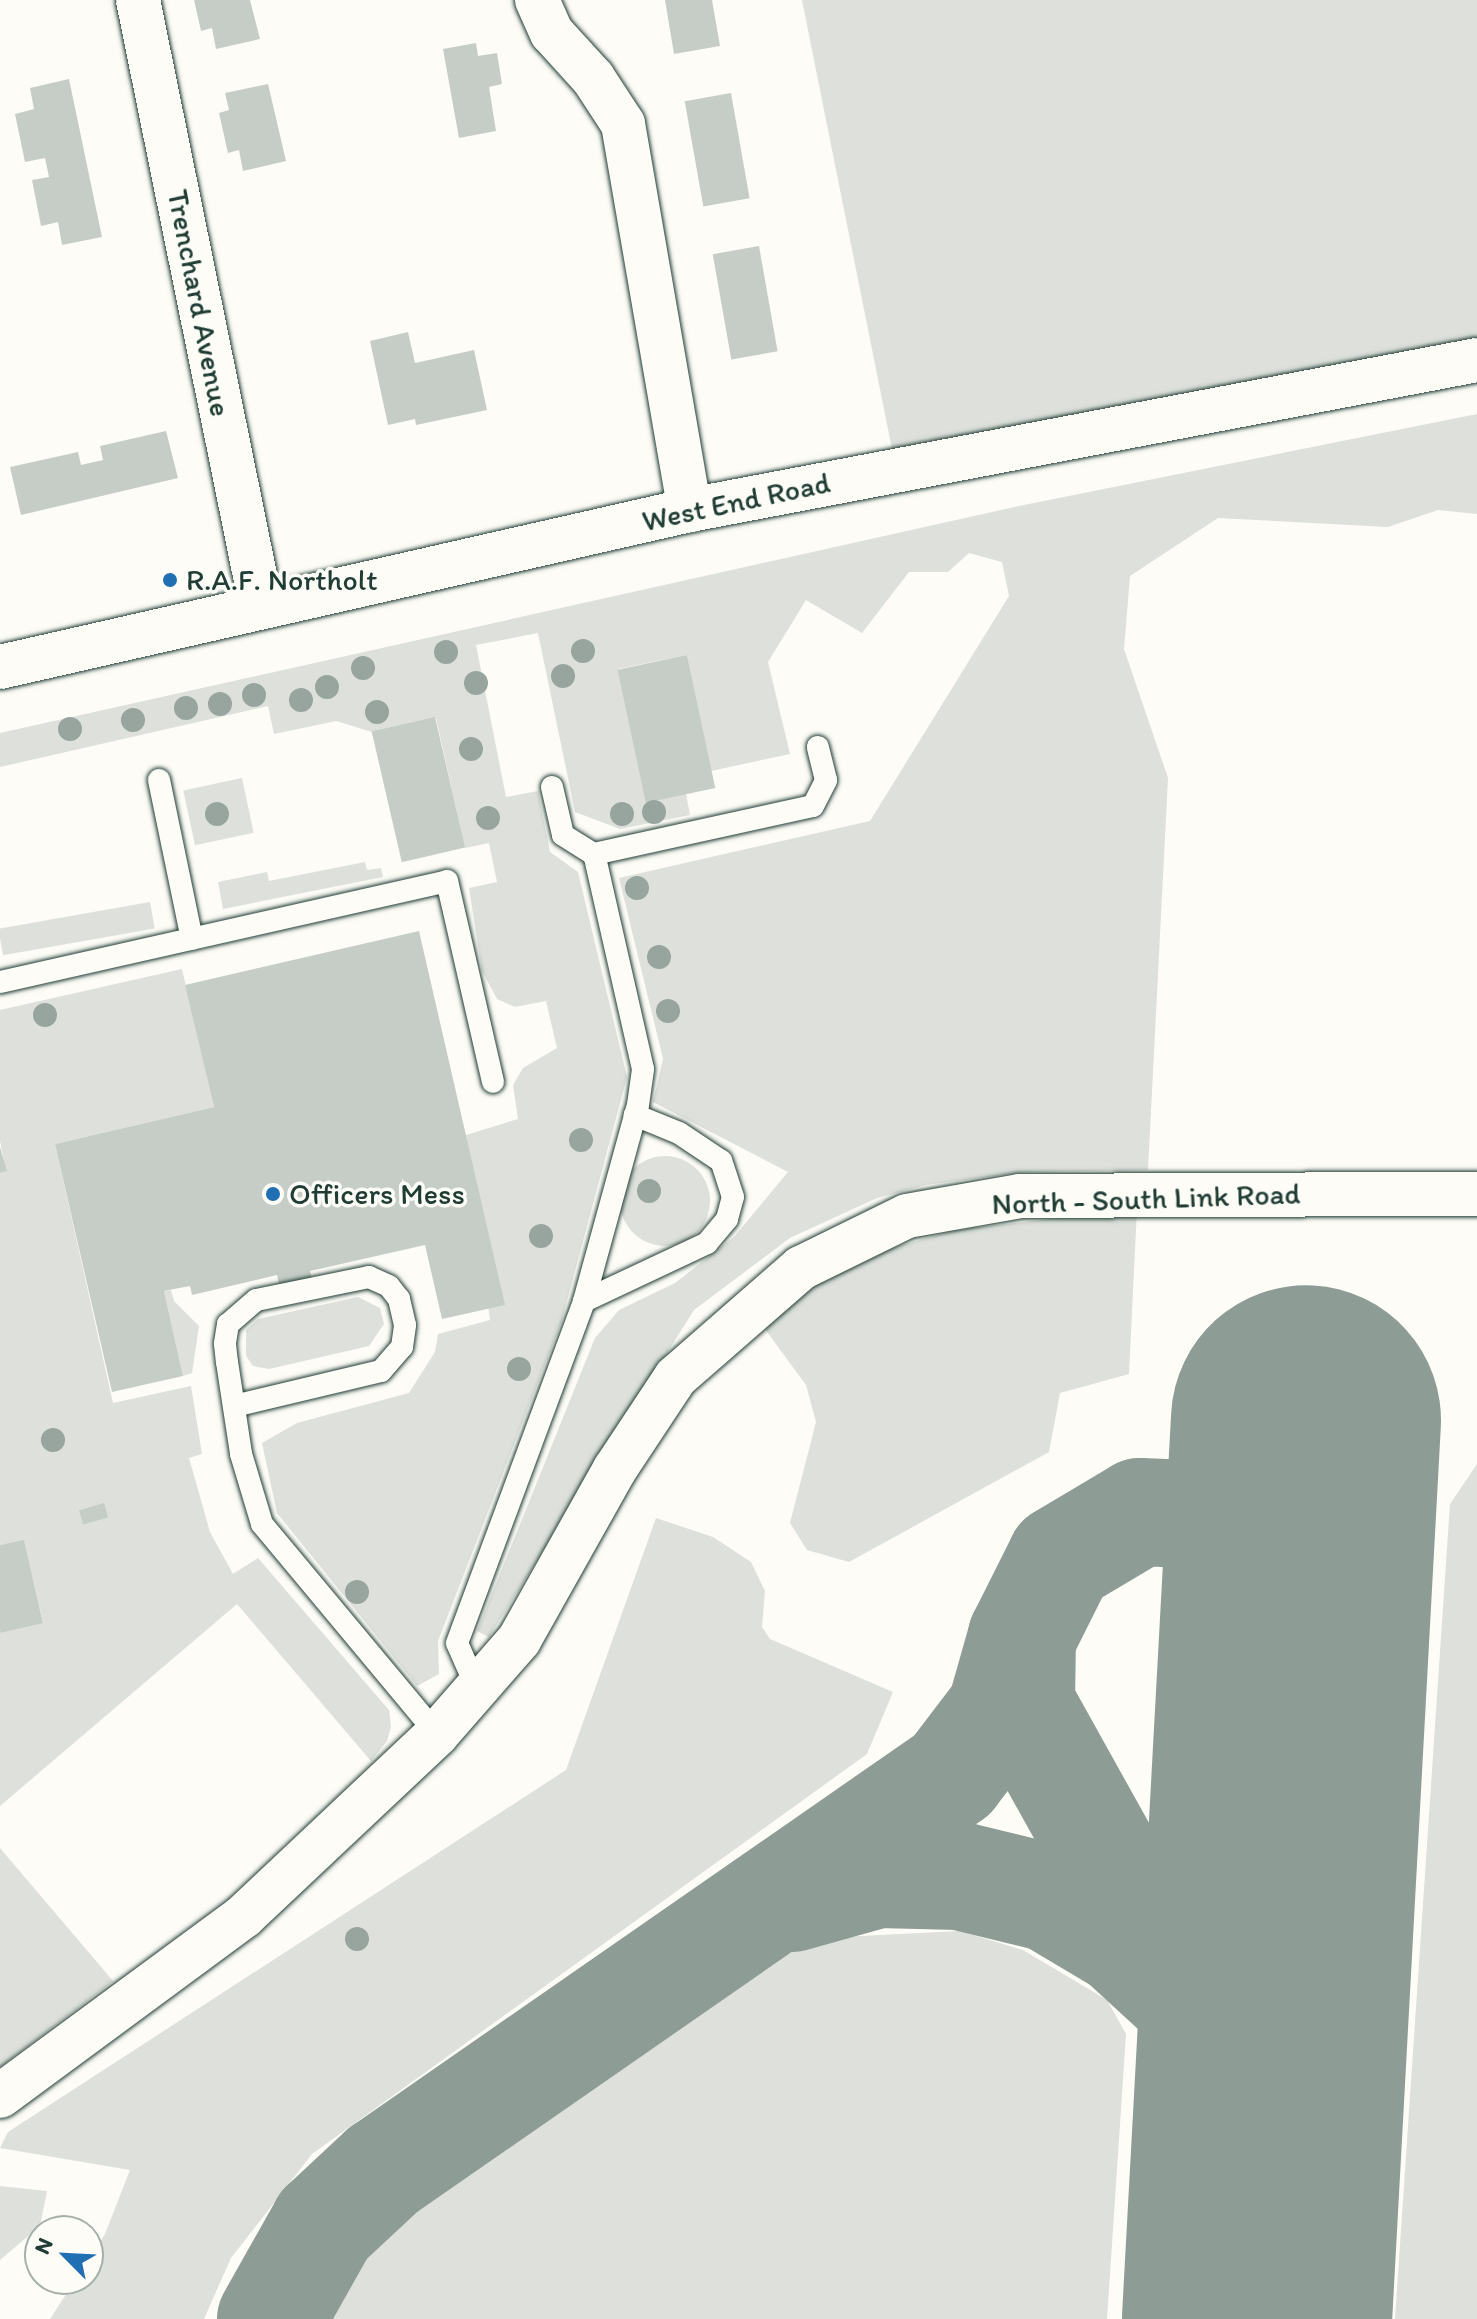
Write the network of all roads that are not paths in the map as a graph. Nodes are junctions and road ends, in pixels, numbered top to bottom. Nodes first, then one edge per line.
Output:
1 (138, 0) edge
2 (537, 0) edge
3 (1477, 360) edge
4 (690, 510) junction
5 (261, 605) junction
6 (0, 667) edge
7 (818, 747) dead end
8 (159, 780) dead end
9 (552, 787) dead end
10 (594, 854) junction
11 (192, 939) junction
12 (0, 982) edge
13 (493, 1082) dead end
14 (635, 1115) junction
15 (1477, 1194) edge
16 (584, 1301) junction
17 (234, 1406) junction
18 (478, 1691) junction
19 (437, 1734) junction
20 (0, 2096) edge

1 - 5 street, Trenchard Avenue
2 - 4 street
3 - 4 street, West End Road
4 - 5 street, West End Road
5 - 6 street, West End Road
7 - 10 lane
8 - 11 lane
9 - 10 lane
10 - 14 lane
11 - 12 lane
11 - 13 lane
14 - 16 lane
14 - 16 lane
15 - 18 street, North - South Link Road
16 - 18 lane
17 - 17 lane
17 - 19 lane
18 - 19 street, North - South Link Road
19 - 20 street, North - South Link Road

